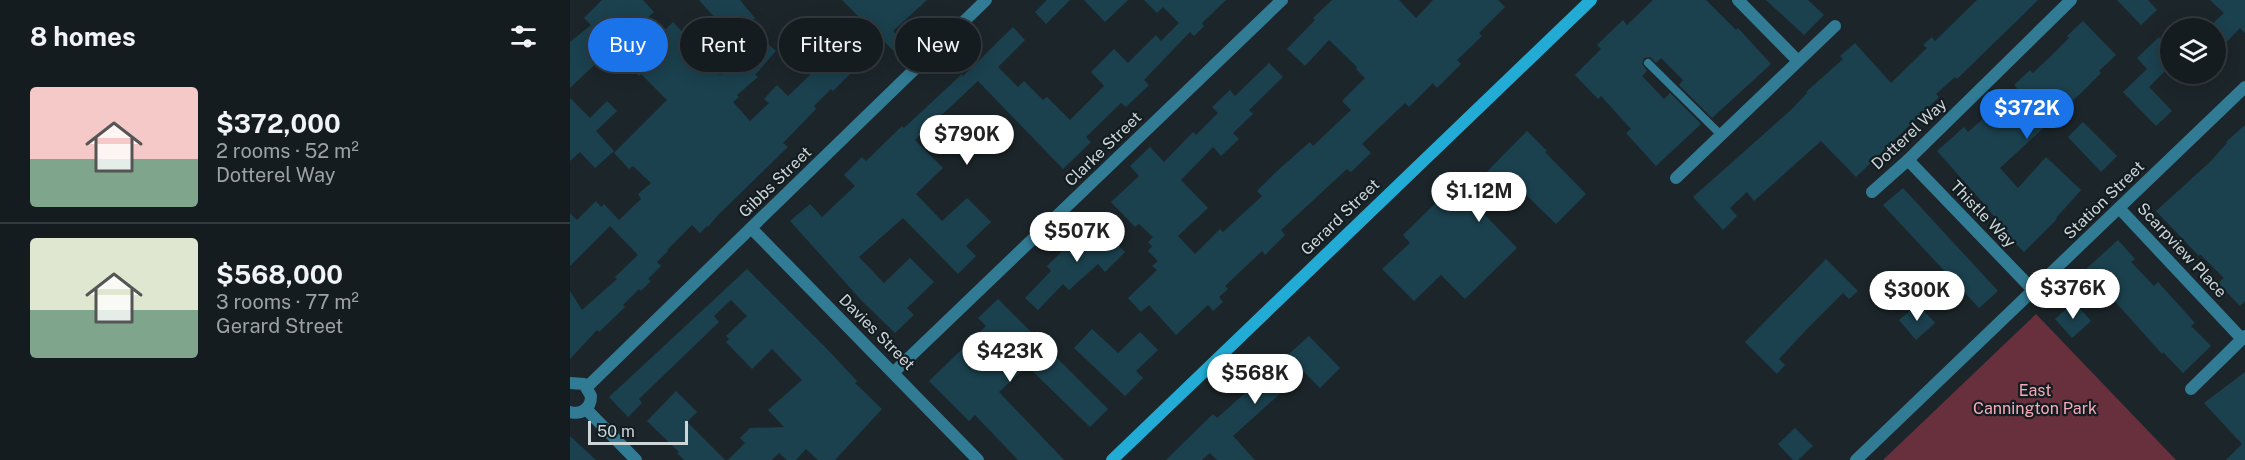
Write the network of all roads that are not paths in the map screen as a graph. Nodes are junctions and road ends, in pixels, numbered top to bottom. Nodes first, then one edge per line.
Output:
1 (986, 0) edge
2 (1282, 0) edge
3 (1591, 0) edge
4 (1738, 0) edge
5 (2071, 0) edge
6 (1835, 26) dead end
7 (1798, 61) junction
8 (1648, 63) dead end
9 (2245, 87) edge
10 (1721, 135) junction
11 (1908, 160) junction
12 (1676, 178) dead end
13 (1872, 192) dead end
14 (2119, 208) junction
15 (751, 228) junction
16 (2034, 291) junction
17 (2244, 337) edge
18 (894, 372) junction
19 (570, 383) edge
20 (587, 387) junction
21 (2191, 389) dead end
22 (586, 409) junction
23 (570, 412) edge
24 (636, 460) edge
25 (978, 460) edge
26 (1111, 460) edge
27 (1856, 460) edge

1 - 15 street, Gibbs Street
2 - 18 street, Clarke Street
3 - 26 street, Gerard Street
4 - 7 street
5 - 11 street, Dotterel Way
6 - 7 street
7 - 10 street
8 - 10 lane
9 - 14 street, Station Street
10 - 12 street
11 - 13 street, Dotterel Way
11 - 16 street, Thistle Way
14 - 16 street, Station Street
14 - 17 street, Scarpview Place
15 - 18 street, Davies Street
15 - 20 street, Gibbs Street
16 - 27 street, Station Street
17 - 21 street
18 - 25 street, Davies Street
19 - 20 street
20 - 22 street
22 - 23 street
22 - 24 street

